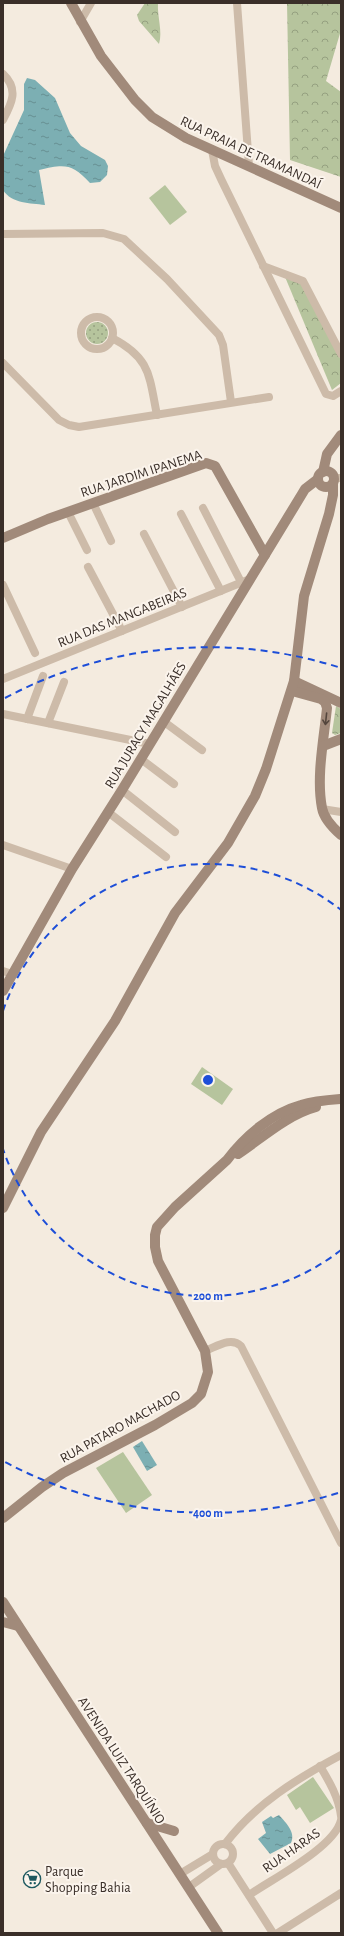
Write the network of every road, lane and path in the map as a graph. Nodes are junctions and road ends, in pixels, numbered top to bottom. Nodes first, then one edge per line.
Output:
1 (71, 3) edge
2 (91, 3) edge
3 (237, 3) edge
4 (80, 22) junction
5 (3, 74) edge
6 (3, 120) edge
7 (212, 150) junction
8 (249, 166) junction
9 (340, 209) edge
10 (4, 235) edge
11 (263, 266) junction
12 (112, 338) junction
13 (341, 354) edge
14 (3, 363) edge
15 (341, 391) edge
16 (269, 397) dead end
17 (231, 402) junction
18 (157, 415) junction
19 (341, 435) edge
20 (321, 479) junction
21 (336, 480) edge
22 (93, 503) junction
23 (330, 506) junction
24 (203, 508) dead end
25 (68, 512) junction
26 (181, 514) dead end
27 (144, 534) dead end
28 (3, 538) edge
29 (111, 541) dead end
30 (87, 550) dead end
31 (265, 555) junction
32 (88, 567) dead end
33 (245, 581) junction
34 (3, 588) edge
35 (221, 591) junction
36 (182, 607) junction
37 (122, 631) junction
38 (34, 653) dead end
39 (43, 676) dead end
40 (3, 679) edge
41 (64, 682) dead end
42 (293, 686) junction
43 (341, 703) edge
44 (3, 714) edge
45 (27, 719) junction
46 (163, 722) junction
47 (48, 723) junction
48 (341, 739) edge
49 (150, 744) junction
50 (323, 746) junction
51 (202, 750) dead end
52 (141, 759) junction
53 (174, 784) dead end
54 (122, 790) junction
55 (322, 809) junction
56 (108, 812) junction
57 (341, 812) edge
58 (176, 832) dead end
59 (341, 836) edge
60 (3, 845) edge
61 (166, 857) dead end
62 (72, 869) junction
63 (7, 973) edge
64 (3, 991) edge
65 (341, 1100) edge
66 (284, 1111) junction
67 (267, 1122) junction
68 (284, 1122) junction
69 (269, 1133) junction
70 (227, 1160) junction
71 (3, 1208) edge
72 (205, 1351) junction
73 (3, 1518) edge
74 (341, 1543) edge
75 (3, 1602) edge
76 (3, 1622) edge
77 (18, 1626) junction
78 (341, 1755) edge
79 (320, 1766) junction
80 (341, 1816) edge
81 (341, 1820) edge
82 (147, 1823) junction
83 (174, 1831) dead end
84 (225, 1844) junction
85 (213, 1854) junction
86 (224, 1864) junction
87 (180, 1874) junction
88 (189, 1887) junction
89 (341, 1893) edge
90 (249, 1895) junction
91 (218, 1933) edge
92 (273, 1933) edge
93 (278, 1933) edge

1 - 4 street, RUA PRAIA DE TRAMANDAÍ
2 - 4 street
3 - 8 street
4 - 7 street, RUA PRAIA DE TRAMANDAÍ
5 - 6 street
7 - 8 street, RUA PRAIA DE TRAMANDAÍ
7 - 11 street
8 - 9 street, RUA PRAIA DE TRAMANDAÍ
10 - 17 street
11 - 13 street
11 - 15 street
12 - 12 street
12 - 18 street
14 - 18 street
16 - 17 street
17 - 18 street
19 - 20 street
20 - 21 street
20 - 21 street
20 - 23 street
20 - 31 street, RUA JURACY MAGALHÃES
21 - 23 street
22 - 25 street, RUA JARDIM IPANEMA
22 - 29 street
22 - 31 street, RUA JARDIM IPANEMA
23 - 42 street
24 - 33 street
25 - 28 street, RUA JARDIM IPANEMA
25 - 30 street
26 - 35 street
27 - 36 street
31 - 33 street, RUA JURACY MAGALHÃES
32 - 37 street
33 - 35 street, RUA DAS MANGABEIRAS
33 - 46 street, RUA JURACY MAGALHÃES
34 - 38 street
35 - 36 street, RUA DAS MANGABEIRAS
36 - 37 street, RUA DAS MANGABEIRAS
37 - 40 street, RUA DAS MANGABEIRAS
39 - 45 street
41 - 47 street
42 - 43 street
42 -> 50 street
42 - 71 street
44 - 45 street
45 - 47 street
46 - 49 street, RUA JURACY MAGALHÃES
46 - 51 street
47 - 49 street
48 - 50 street
49 - 52 street, RUA JURACY MAGALHÃES
50 - 55 street
52 - 53 street
52 - 54 street, RUA JURACY MAGALHÃES
54 - 56 street, RUA JURACY MAGALHÃES
54 - 58 street
55 - 57 street
55 - 59 street
56 - 61 street
56 - 62 street, RUA JURACY MAGALHÃES
60 - 62 street
62 - 63 street, RUA JURACY MAGALHÃES
63 - 64 street, RUA JURACY MAGALHÃES
65 - 66 street, RUA PATARO MACHADO
65 - 68 street, RUA PATARO MACHADO
66 - 67 street, RUA PATARO MACHADO
66 - 68 street
67 - 69 street
67 - 70 street, RUA PATARO MACHADO
68 - 69 street, RUA PATARO MACHADO
69 - 70 street, RUA PATARO MACHADO
70 - 72 street, RUA PATARO MACHADO
72 - 73 street, RUA PATARO MACHADO
72 - 74 street
75 - 77 street, AVENIDA LUIZ TARQUÍNIO
76 - 77 street
77 - 82 street, AVENIDA LUIZ TARQUÍNIO
78 - 79 street
79 - 80 street
79 - 84 street
81 - 90 street, RUA HARAS
82 - 83 street
82 - 87 street, AVENIDA LUIZ TARQUÍNIO
84 - 85 street
84 - 86 street
85 - 86 street
85 - 87 street
86 - 88 street
86 - 90 street
87 - 88 street, AVENIDA LUIZ TARQUÍNIO
88 - 91 street, AVENIDA LUIZ TARQUÍNIO
89 - 93 street
90 - 92 street

